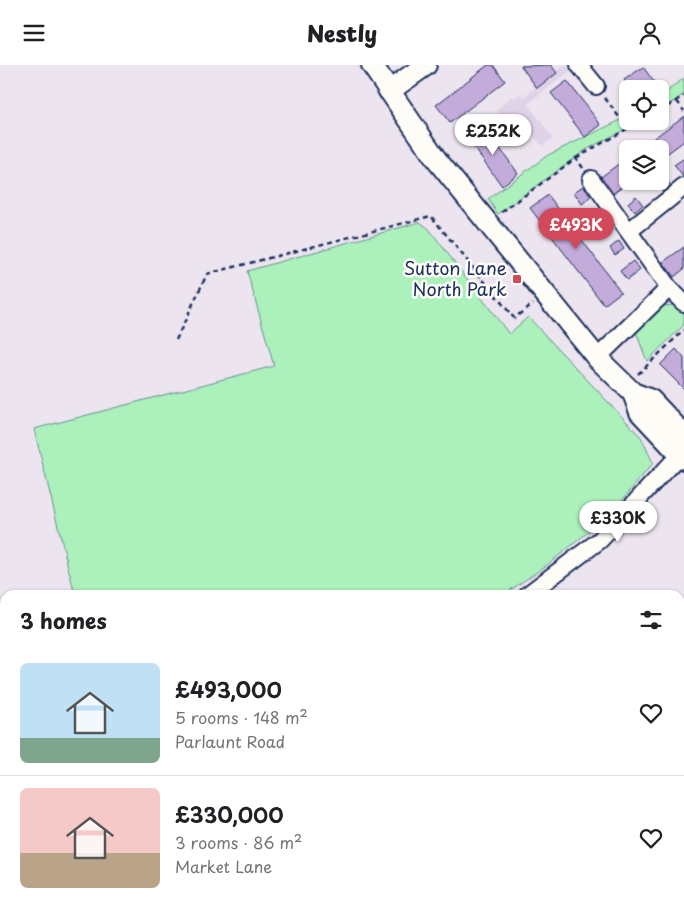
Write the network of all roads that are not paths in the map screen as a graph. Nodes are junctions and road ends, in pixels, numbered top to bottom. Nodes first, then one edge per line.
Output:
1 (372, 65) edge
2 (426, 65) edge
3 (579, 65) edge
4 (596, 86) road end
5 (389, 91) junction
6 (591, 179) road end
7 (684, 187) edge
8 (629, 231) junction
9 (669, 288) junction
10 (684, 303) edge
11 (597, 358) junction
12 (635, 384) junction
13 (684, 435) edge
14 (682, 455) edge
15 (533, 590) edge

1 - 5 street
2 - 5 street
3 - 4 street
5 - 11 street
6 - 8 street
7 - 8 street
8 - 9 street
9 - 10 street
9 - 11 street
11 - 12 street
12 - 13 street
12 - 14 street
14 - 15 street

